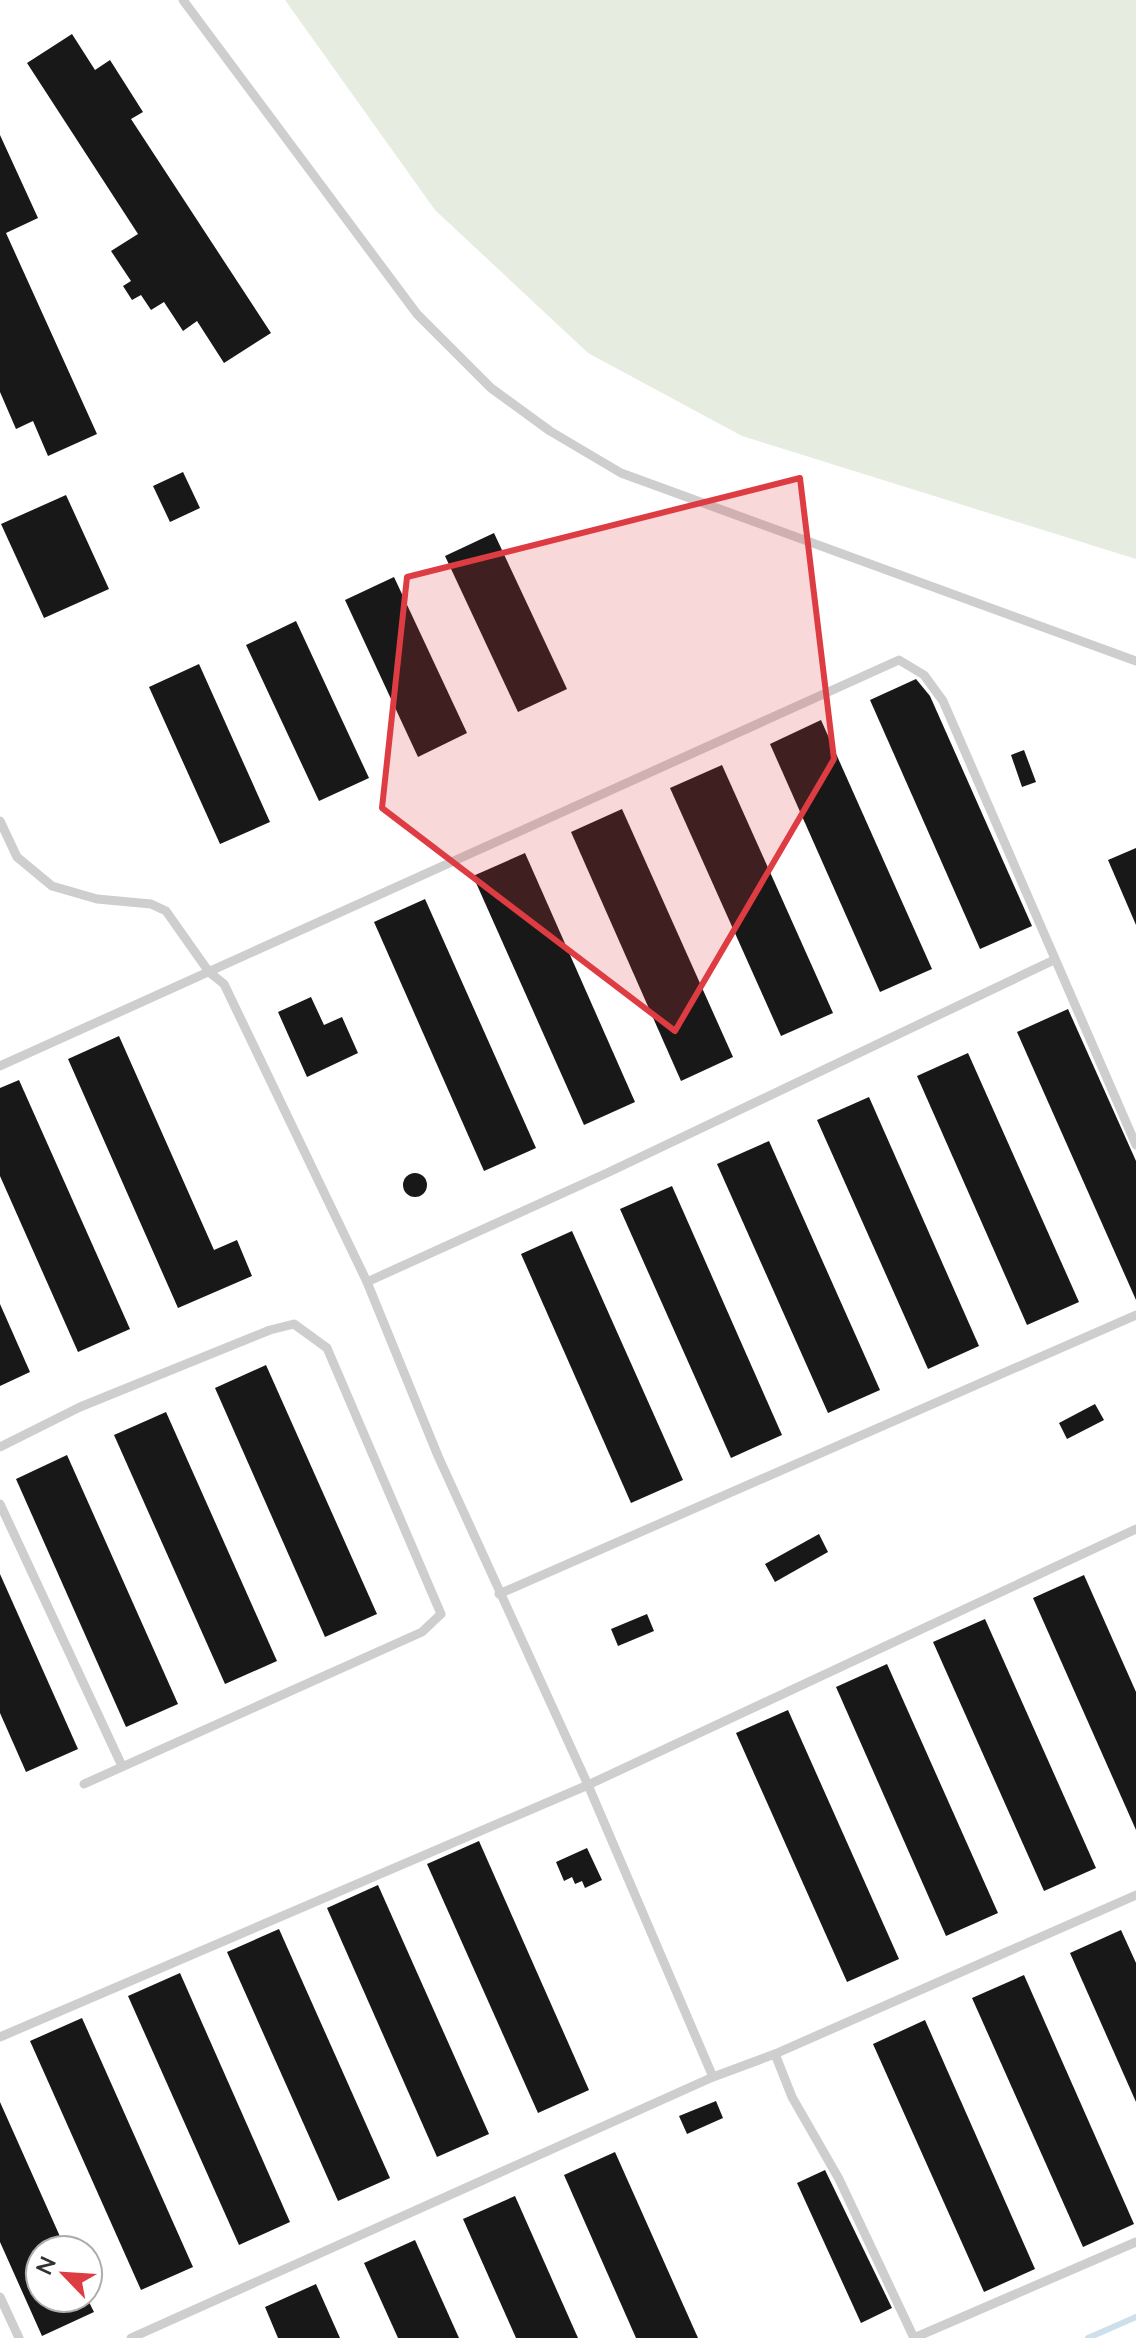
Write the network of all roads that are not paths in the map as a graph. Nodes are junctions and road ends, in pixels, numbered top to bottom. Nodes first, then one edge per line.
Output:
1 (183, 0) edge
2 (1136, 661) edge
3 (0, 821) edge
4 (1054, 960) junction
5 (209, 972) junction
6 (0, 1066) edge
7 (1136, 1145) edge
8 (367, 1282) junction
9 (1136, 1315) edge
10 (0, 1447) edge
11 (0, 1504) edge
12 (1136, 1529) edge
13 (499, 1594) junction
14 (122, 1766) junction
15 (84, 1784) dead end
16 (588, 1785) junction
17 (1136, 1895) edge
18 (0, 2037) edge
19 (775, 2054) junction
20 (713, 2077) junction
21 (1136, 2242) edge
22 (0, 2297) edge
23 (19, 2338) edge
24 (131, 2338) edge
25 (914, 2338) edge

1 - 2 lane
3 - 5 lane
4 - 5 lane
4 - 7 lane
4 - 8 lane
5 - 6 lane
5 - 8 lane
8 - 13 lane
9 - 13 lane
10 - 14 lane
11 - 14 lane
12 - 16 lane
13 - 16 lane
14 - 15 lane
16 - 18 lane
16 - 20 lane
17 - 19 lane
19 - 20 lane
19 - 25 lane
20 - 24 lane
21 - 25 lane
22 - 23 lane

